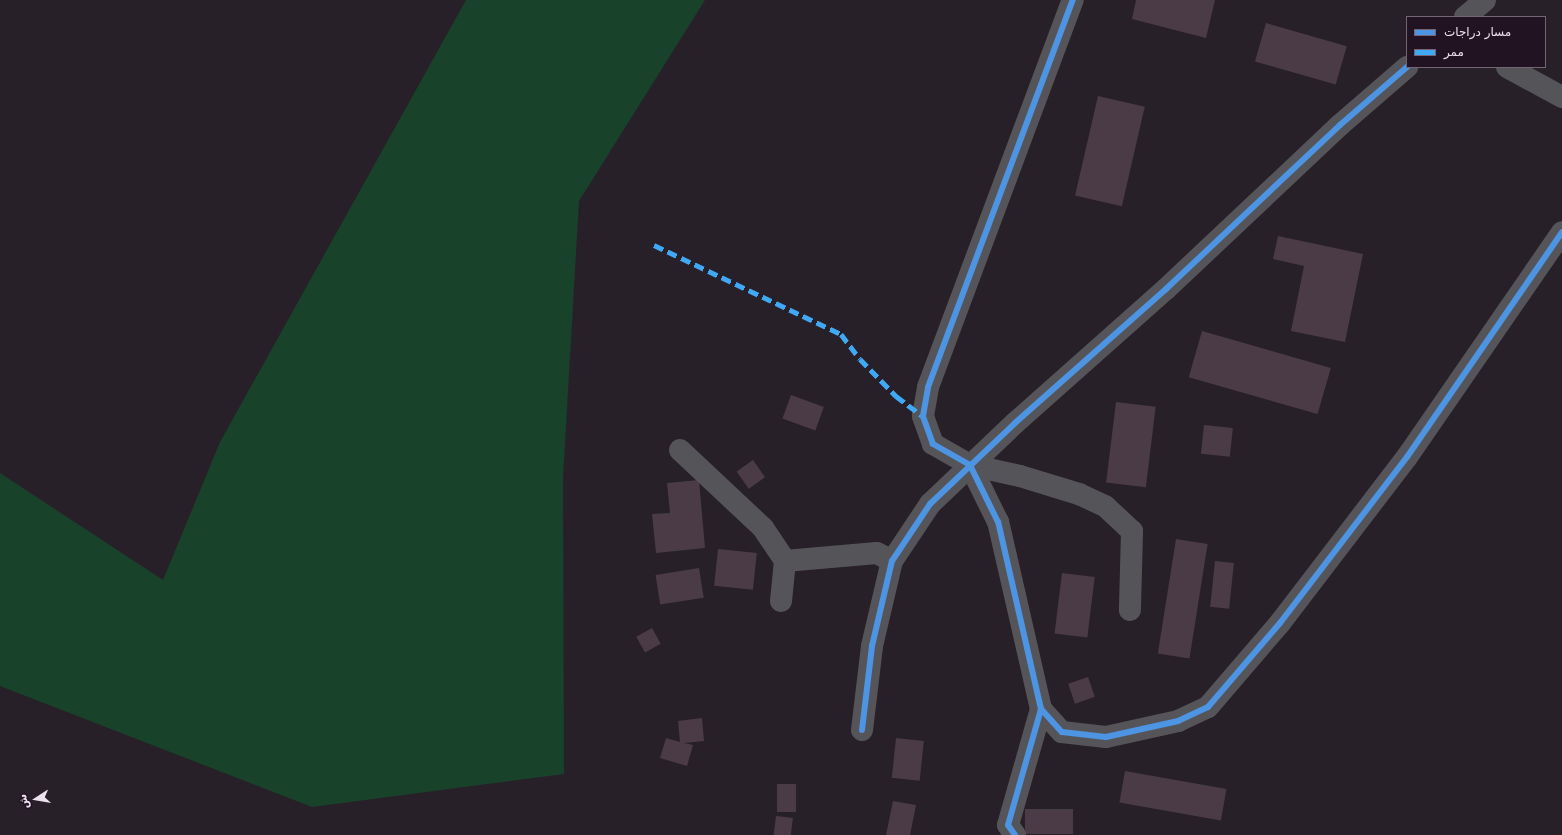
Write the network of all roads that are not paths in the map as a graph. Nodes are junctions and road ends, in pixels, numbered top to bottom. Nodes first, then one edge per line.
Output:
1 (1073, 0) edge
2 (1485, 0) edge
3 (1467, 16) edge
4 (1406, 68) edge
5 (1509, 68) edge
6 (1562, 97) edge
7 (1562, 232) edge
8 (680, 450) dead end
9 (970, 465) junction
10 (785, 561) junction
11 (892, 561) junction
12 (781, 601) dead end
13 (1130, 610) dead end
14 (1041, 709) junction
15 (862, 730) dead end
16 (1015, 835) edge

1 - 9 street
2 - 3 street
4 - 9 street
5 - 6 street
7 - 14 street
8 - 10 street
9 - 11 street
9 - 13 street
9 - 14 street
10 - 11 street
10 - 12 street
11 - 15 street
14 - 16 street

